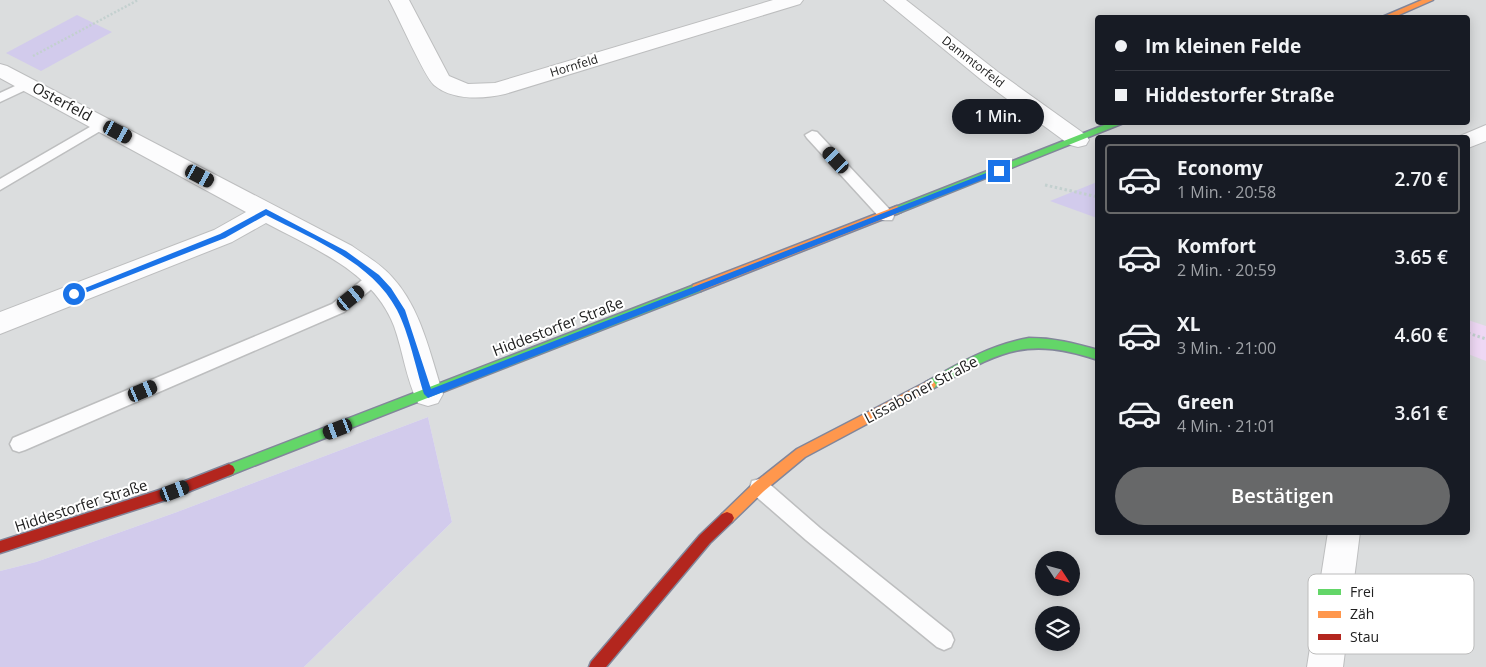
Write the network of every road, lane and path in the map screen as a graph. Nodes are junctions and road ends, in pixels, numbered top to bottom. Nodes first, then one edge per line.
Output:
1 (138, 0) edge
2 (399, 0) edge
3 (794, 0) edge
4 (894, 0) edge
5 (1429, 0) edge
6 (1392, 15) edge
7 (1, 71) edge
8 (28, 84) junction
9 (0, 98) edge
10 (102, 124) junction
11 (1115, 125) edge
12 (1486, 132) edge
13 (812, 135) dead end
14 (1078, 140) junction
15 (1470, 140) edge
16 (1012, 166) junction
17 (0, 185) edge
18 (1095, 197) edge
19 (266, 212) junction
20 (887, 216) junction
21 (376, 277) junction
22 (0, 322) edge
23 (1470, 334) edge
24 (1486, 339) edge
25 (1095, 354) edge
26 (428, 394) junction
27 (19, 444) dead end
28 (759, 487) junction
29 (1344, 535) edge
30 (0, 547) edge
31 (1338, 574) edge
32 (944, 640) dead end
33 (1327, 654) edge
34 (596, 667) edge
35 (1325, 667) edge

1 - 7 path
2 - 3 street, Hornfeld
4 - 14 street, Dammtorfeld
5 - 6 street
7 - 8 street, Osterfeld
8 - 9 lane
8 - 10 street, Osterfeld
10 - 17 lane
10 - 19 street, Osterfeld
11 - 14 street, Hiddestorfer Straße
12 - 15 street
13 - 20 lane
14 - 16 street, Hiddestorfer Straße
16 - 18 path
16 - 20 street, Hiddestorfer Straße
19 - 21 street, Osterfeld
19 - 22 street
20 - 26 street, Hiddestorfer Straße
21 - 26 street, Osterfeld
21 - 27 lane
23 - 24 path
25 - 28 street, Lissaboner Straße
26 - 30 street, Hiddestorfer Straße
28 - 32 lane
28 - 34 street, Lissaboner Straße
29 - 31 street
33 - 35 street

